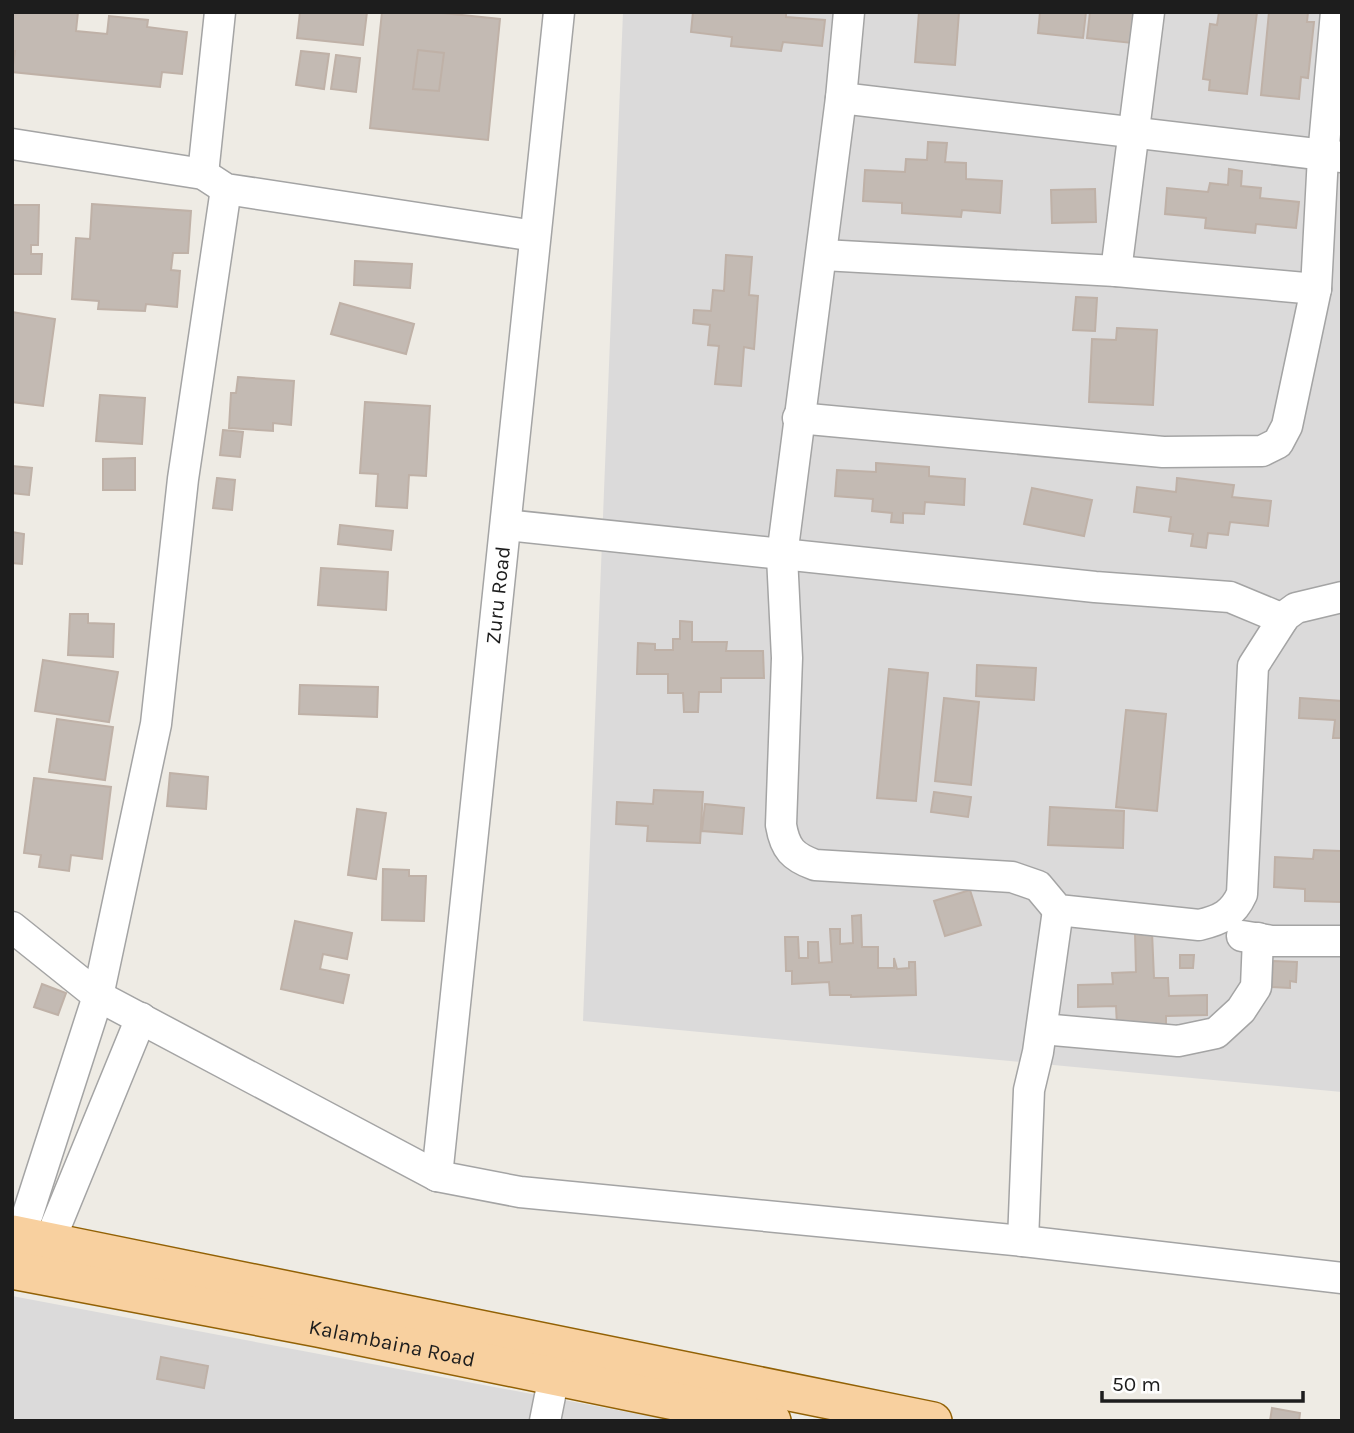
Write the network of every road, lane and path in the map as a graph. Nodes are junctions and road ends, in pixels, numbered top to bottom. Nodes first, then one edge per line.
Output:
1 (220, 12) edge
2 (559, 12) edge
3 (849, 12) edge
4 (1149, 12) edge
5 (1336, 12) edge
6 (841, 98) junction
7 (1134, 133) junction
8 (12, 144) edge
9 (1332, 157) edge
10 (214, 181) junction
11 (535, 236) junction
12 (823, 255) junction
13 (1116, 271) junction
14 (1316, 289) junction
15 (797, 418) junction
16 (506, 525) junction
17 (782, 556) junction
18 (1342, 597) edge
19 (1283, 619) junction
20 (1058, 910) junction
21 (1219, 920) junction
22 (12, 927) edge
23 (1258, 938) junction
24 (1342, 942) edge
25 (97, 996) junction
26 (141, 1018) junction
27 (1042, 1029) junction
28 (437, 1177) junction
29 (1023, 1241) junction
30 (24, 1245) edge
31 (1342, 1278) edge
32 (554, 1376) junction
33 (545, 1421) edge
34 (772, 1421) edge
35 (933, 1421) edge

1 - 10 street
2 - 11 street, Zuru Road
3 - 6 street
4 - 7 street
5 - 9 street
6 - 7 street
6 - 12 street
7 - 9 street
7 - 13 street
8 - 10 street
9 - 14 street
10 - 11 street
10 - 25 street
11 - 16 street, Zuru Road
12 - 13 street
12 - 15 street
13 - 14 street
14 - 15 street
15 - 17 street
16 - 17 street
16 - 28 street, Zuru Road
17 - 19 street
17 - 20 street
18 - 19 street
19 - 21 street
20 - 21 street
20 - 27 street
21 - 23 street
22 - 25 street
23 - 24 street
23 - 27 street
25 - 26 street
25 - 30 street
26 - 28 street
26 - 30 street
27 - 29 street
28 - 29 street
29 - 31 street
30 - 32 main road, Kalambaina Road
30 - 35 main road
32 - 33 street
32 - 34 main road, Kalambaina Road

